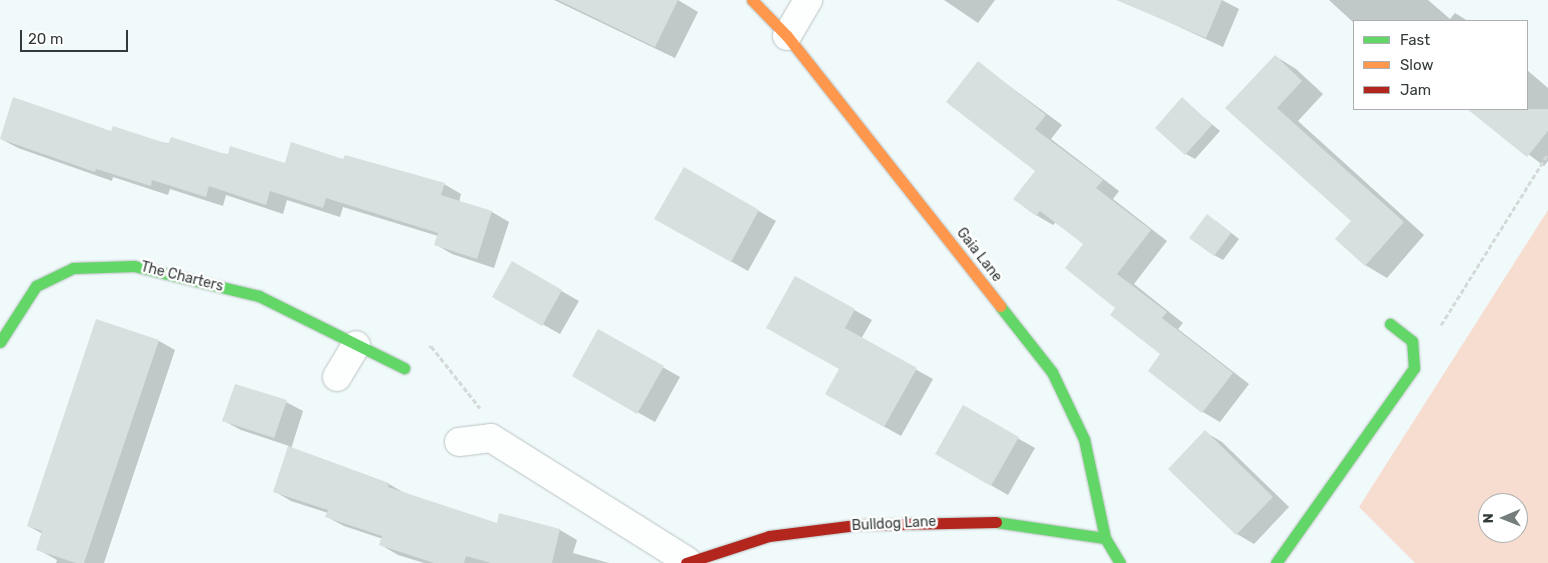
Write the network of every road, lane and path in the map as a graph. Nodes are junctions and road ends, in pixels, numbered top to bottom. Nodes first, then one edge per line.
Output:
1 (752, 0) edge
2 (808, 0) edge
3 (787, 36) junction
4 (1548, 154) edge
5 (1390, 324) dead end
6 (1439, 327) dead end
7 (0, 342) edge
8 (356, 345) junction
9 (404, 368) joint
10 (337, 378) dead end
11 (490, 429) junction
12 (459, 442) dead end
13 (1105, 538) junction
14 (687, 562) edge
15 (1120, 563) edge
16 (1276, 563) edge

1 - 3 street, Gaia Lane
2 - 3 street
3 - 13 street, Gaia Lane
4 - 6 path
5 - 16 street
7 - 8 street, The Charters
8 - 9 street, The Charters
8 - 10 street
9 - 11 path
11 - 12 street
11 - 14 street, Bulldog Lane
13 - 14 street, Bulldog Lane
13 - 15 street, Gaia Lane

